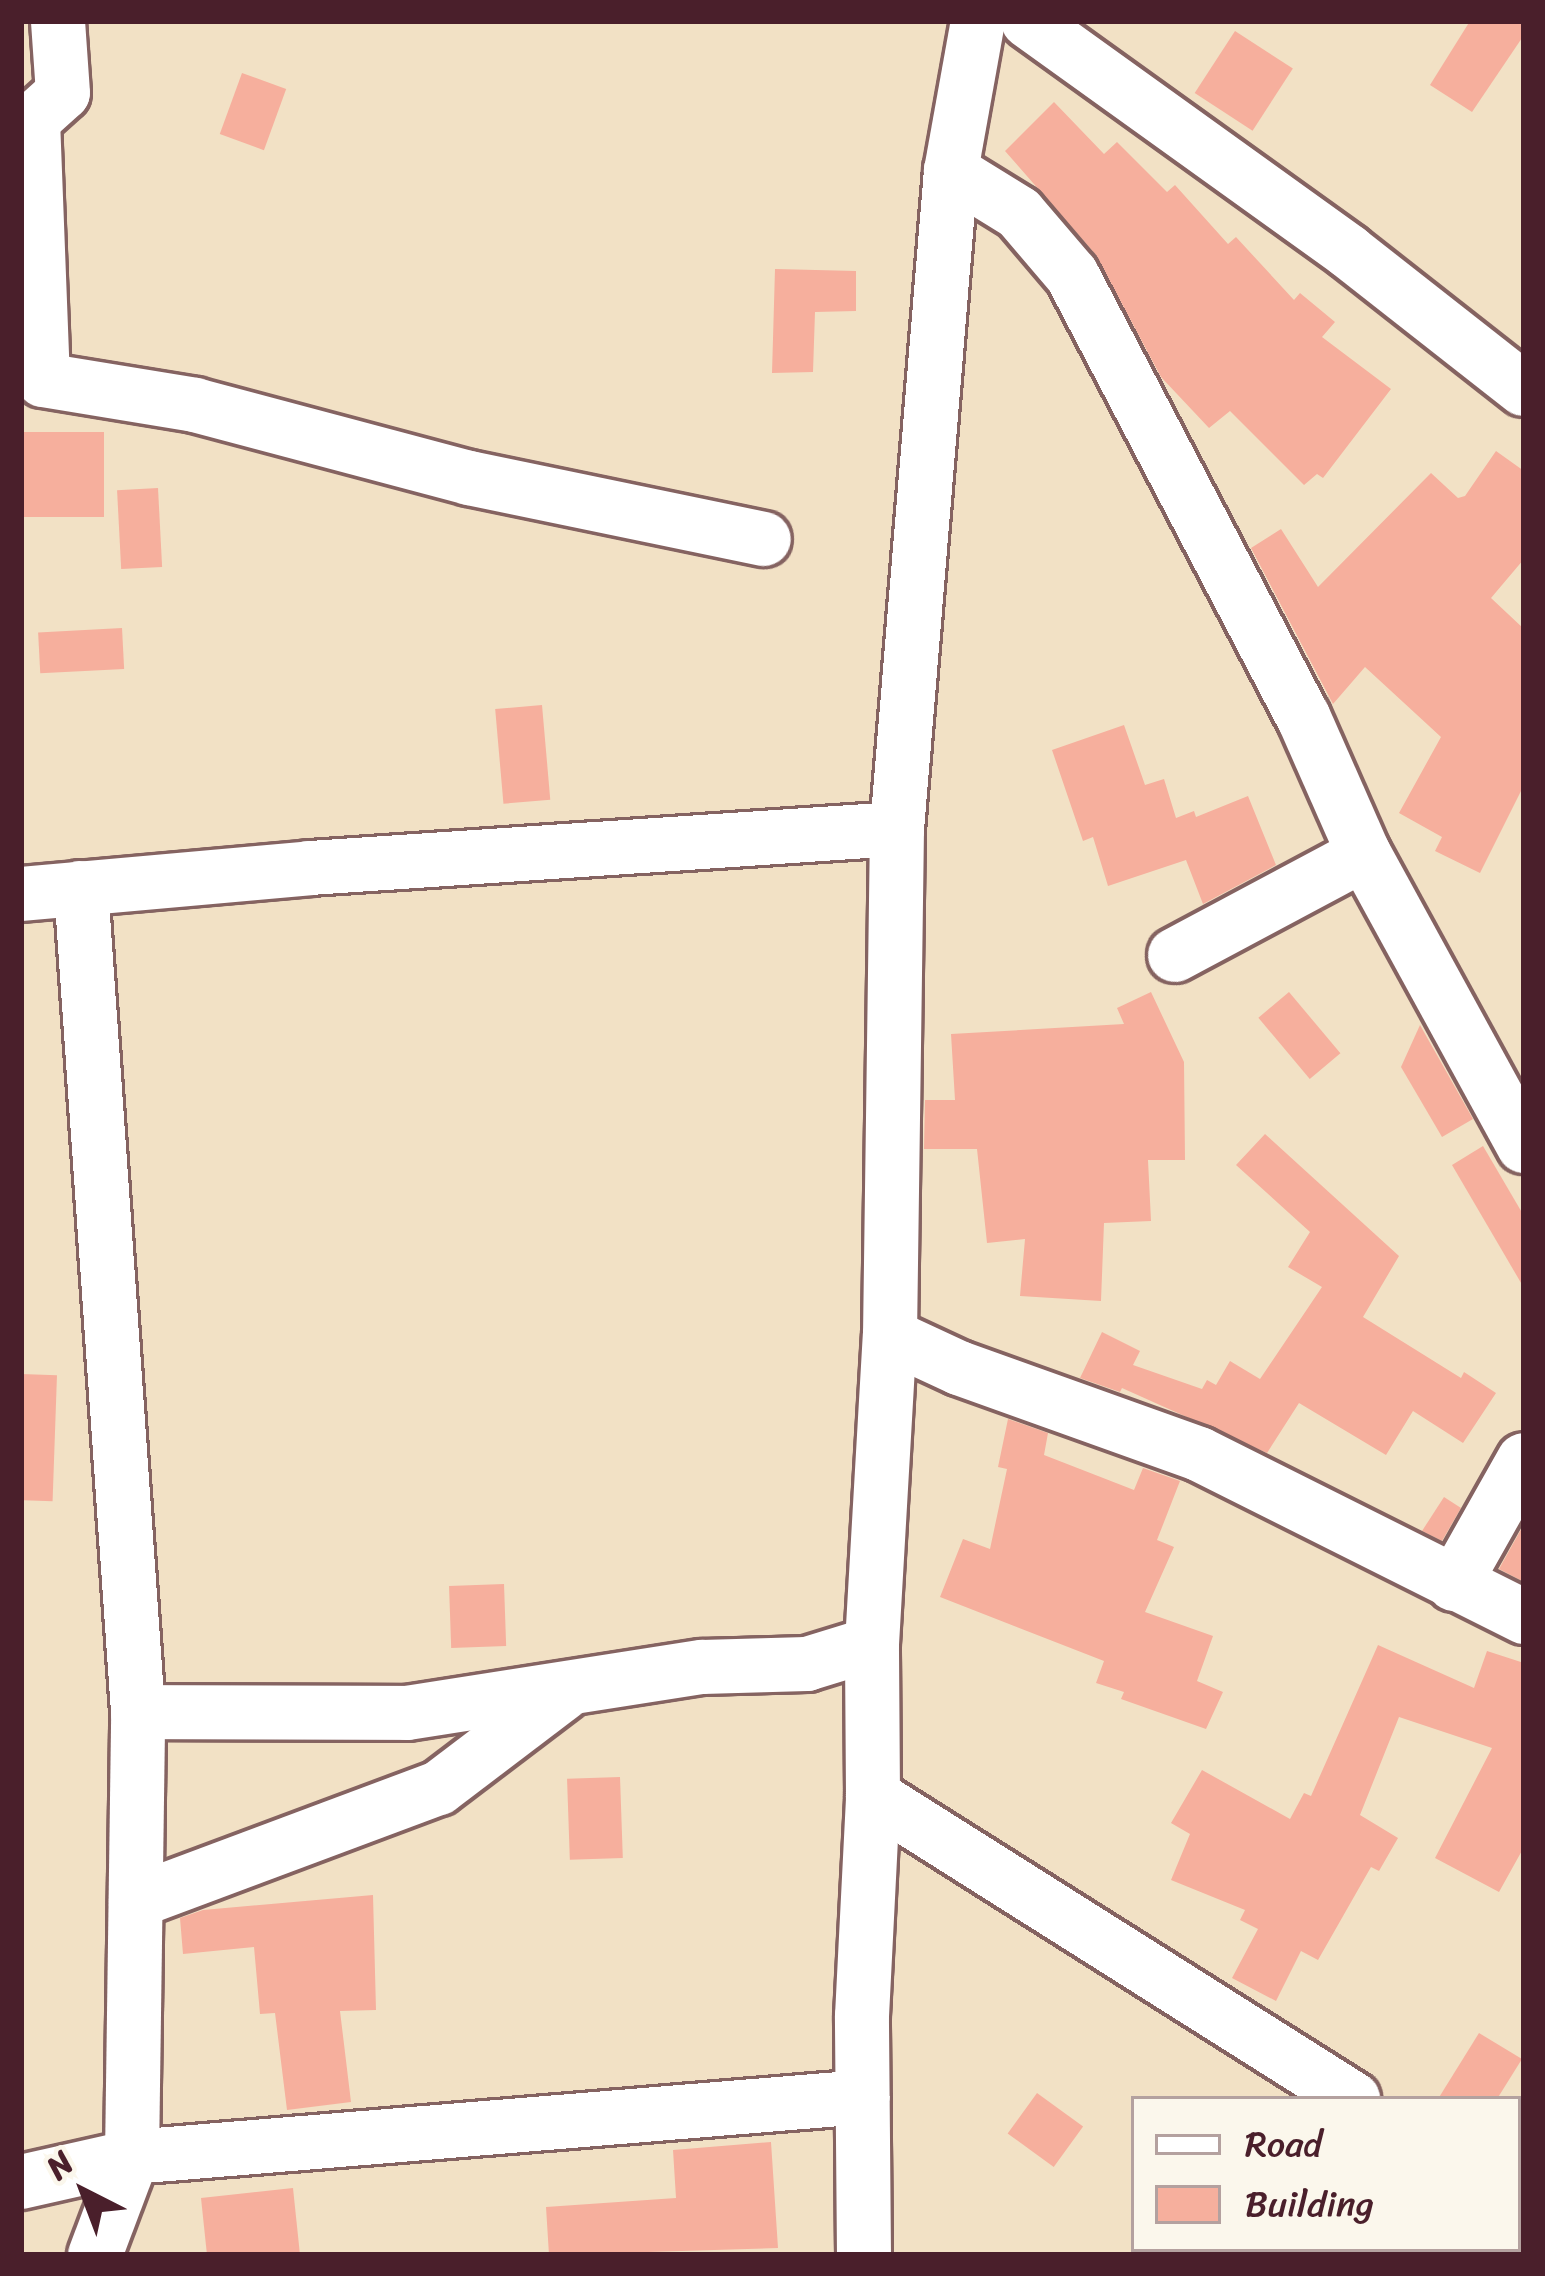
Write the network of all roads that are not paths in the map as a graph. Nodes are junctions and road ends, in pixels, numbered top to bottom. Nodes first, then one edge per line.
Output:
1 (58, 21) edge
2 (978, 21) edge
3 (1028, 21) edge
4 (27, 121) edge
5 (951, 170) junction
6 (32, 380) edge
7 (1524, 389) edge
8 (764, 539) dead end
9 (897, 829) junction
10 (1364, 854) junction
11 (81, 889) junction
12 (21, 894) edge
13 (1175, 955) dead end
14 (1524, 1146) edge
15 (890, 1336) junction
16 (1524, 1460) edge
17 (1454, 1584) junction
18 (1524, 1617) edge
19 (872, 1644) junction
20 (565, 1692) junction
21 (138, 1712) junction
22 (873, 1796) junction
23 (136, 1900) junction
24 (863, 2096) junction
25 (1348, 2096) edge
26 (132, 2157) junction
27 (21, 2182) edge
28 (94, 2255) edge
29 (864, 2255) edge

1 - 4 street
2 - 5 street
3 - 7 street
4 - 6 street
5 - 9 street
5 - 10 street
6 - 8 street
9 - 11 street
9 - 15 street
10 - 13 street
10 - 14 street
11 - 12 street
11 - 21 street
15 - 17 street
15 - 19 street
16 - 17 street
17 - 18 street
19 - 20 street
19 - 22 street
20 - 21 street
20 - 23 street
21 - 23 street
22 - 24 street
22 - 25 street
23 - 26 street
24 - 26 street
24 - 29 street
26 - 27 street
26 - 28 street

